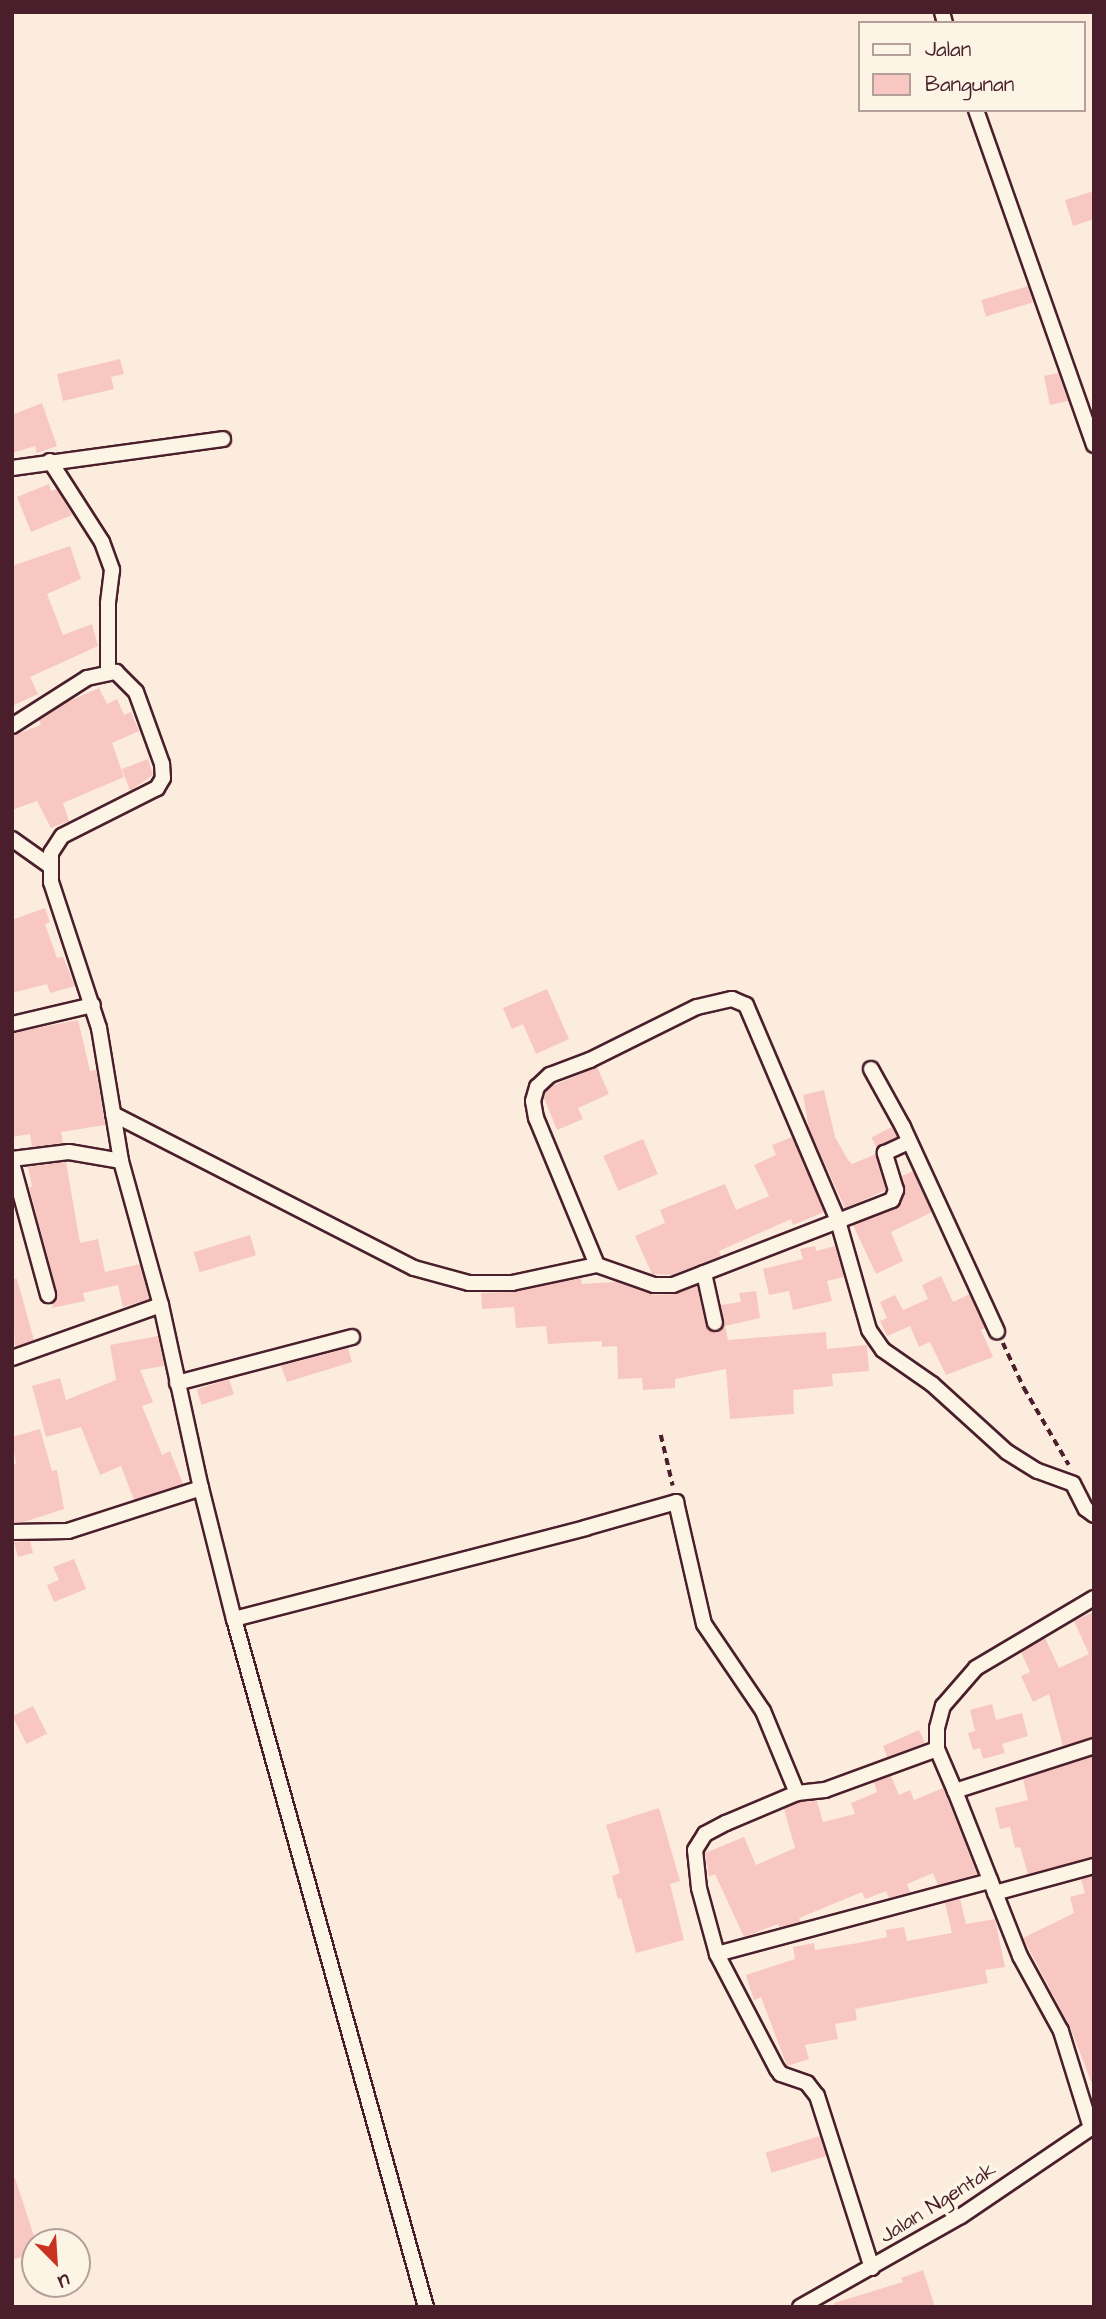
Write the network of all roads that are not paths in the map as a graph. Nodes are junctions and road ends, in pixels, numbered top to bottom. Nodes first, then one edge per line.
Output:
1 (977, 112) edge
2 (223, 439) dead end
3 (1094, 445) edge
4 (50, 461) junction
5 (12, 468) edge
6 (108, 672) junction
7 (12, 726) edge
8 (12, 839) edge
9 (50, 866) junction
10 (93, 1005) junction
11 (12, 1024) edge
12 (871, 1069) dead end
13 (114, 1120) junction
14 (909, 1142) junction
15 (121, 1159) junction
16 (12, 1161) edge
17 (838, 1221) junction
18 (597, 1265) junction
19 (704, 1273) junction
20 (48, 1295) dead end
21 (161, 1305) junction
22 (715, 1323) dead end
23 (997, 1331) road end
24 (352, 1337) dead end
25 (12, 1359) edge
26 (177, 1383) junction
27 (201, 1488) junction
28 (1090, 1512) edge
29 (12, 1532) edge
30 (1094, 1598) edge
31 (234, 1619) junction
32 (1094, 1746) edge
33 (937, 1749) junction
34 (955, 1791) junction
35 (797, 1793) junction
36 (1094, 1866) edge
37 (992, 1887) junction
38 (718, 1954) junction
39 (1093, 2127) edge
40 (872, 2268) junction
41 (426, 2307) edge
42 (800, 2307) edge

1 - 3 street
2 - 4 street
4 - 5 street
4 - 6 street
6 - 7 street
6 - 9 street
8 - 9 street
9 - 10 street
10 - 11 street
10 - 13 street
12 - 14 street
13 - 15 street
13 - 18 street
14 - 17 street
14 - 23 street
15 - 16 street
15 - 21 street
16 - 20 street
17 - 18 street
17 - 19 street
17 - 28 street
18 - 19 street
19 - 22 street
21 - 25 street
21 - 26 street
24 - 26 street
26 - 27 street
27 - 29 street
27 - 31 street
30 - 33 street
31 - 35 street
31 - 41 street
32 - 34 street
33 - 34 street
33 - 35 street
34 - 37 street
35 - 38 street
36 - 37 street
37 - 38 street
37 - 39 street
38 - 40 street
39 - 40 street, Jalan Ngentak
40 - 42 street, Jalan Ngentak

